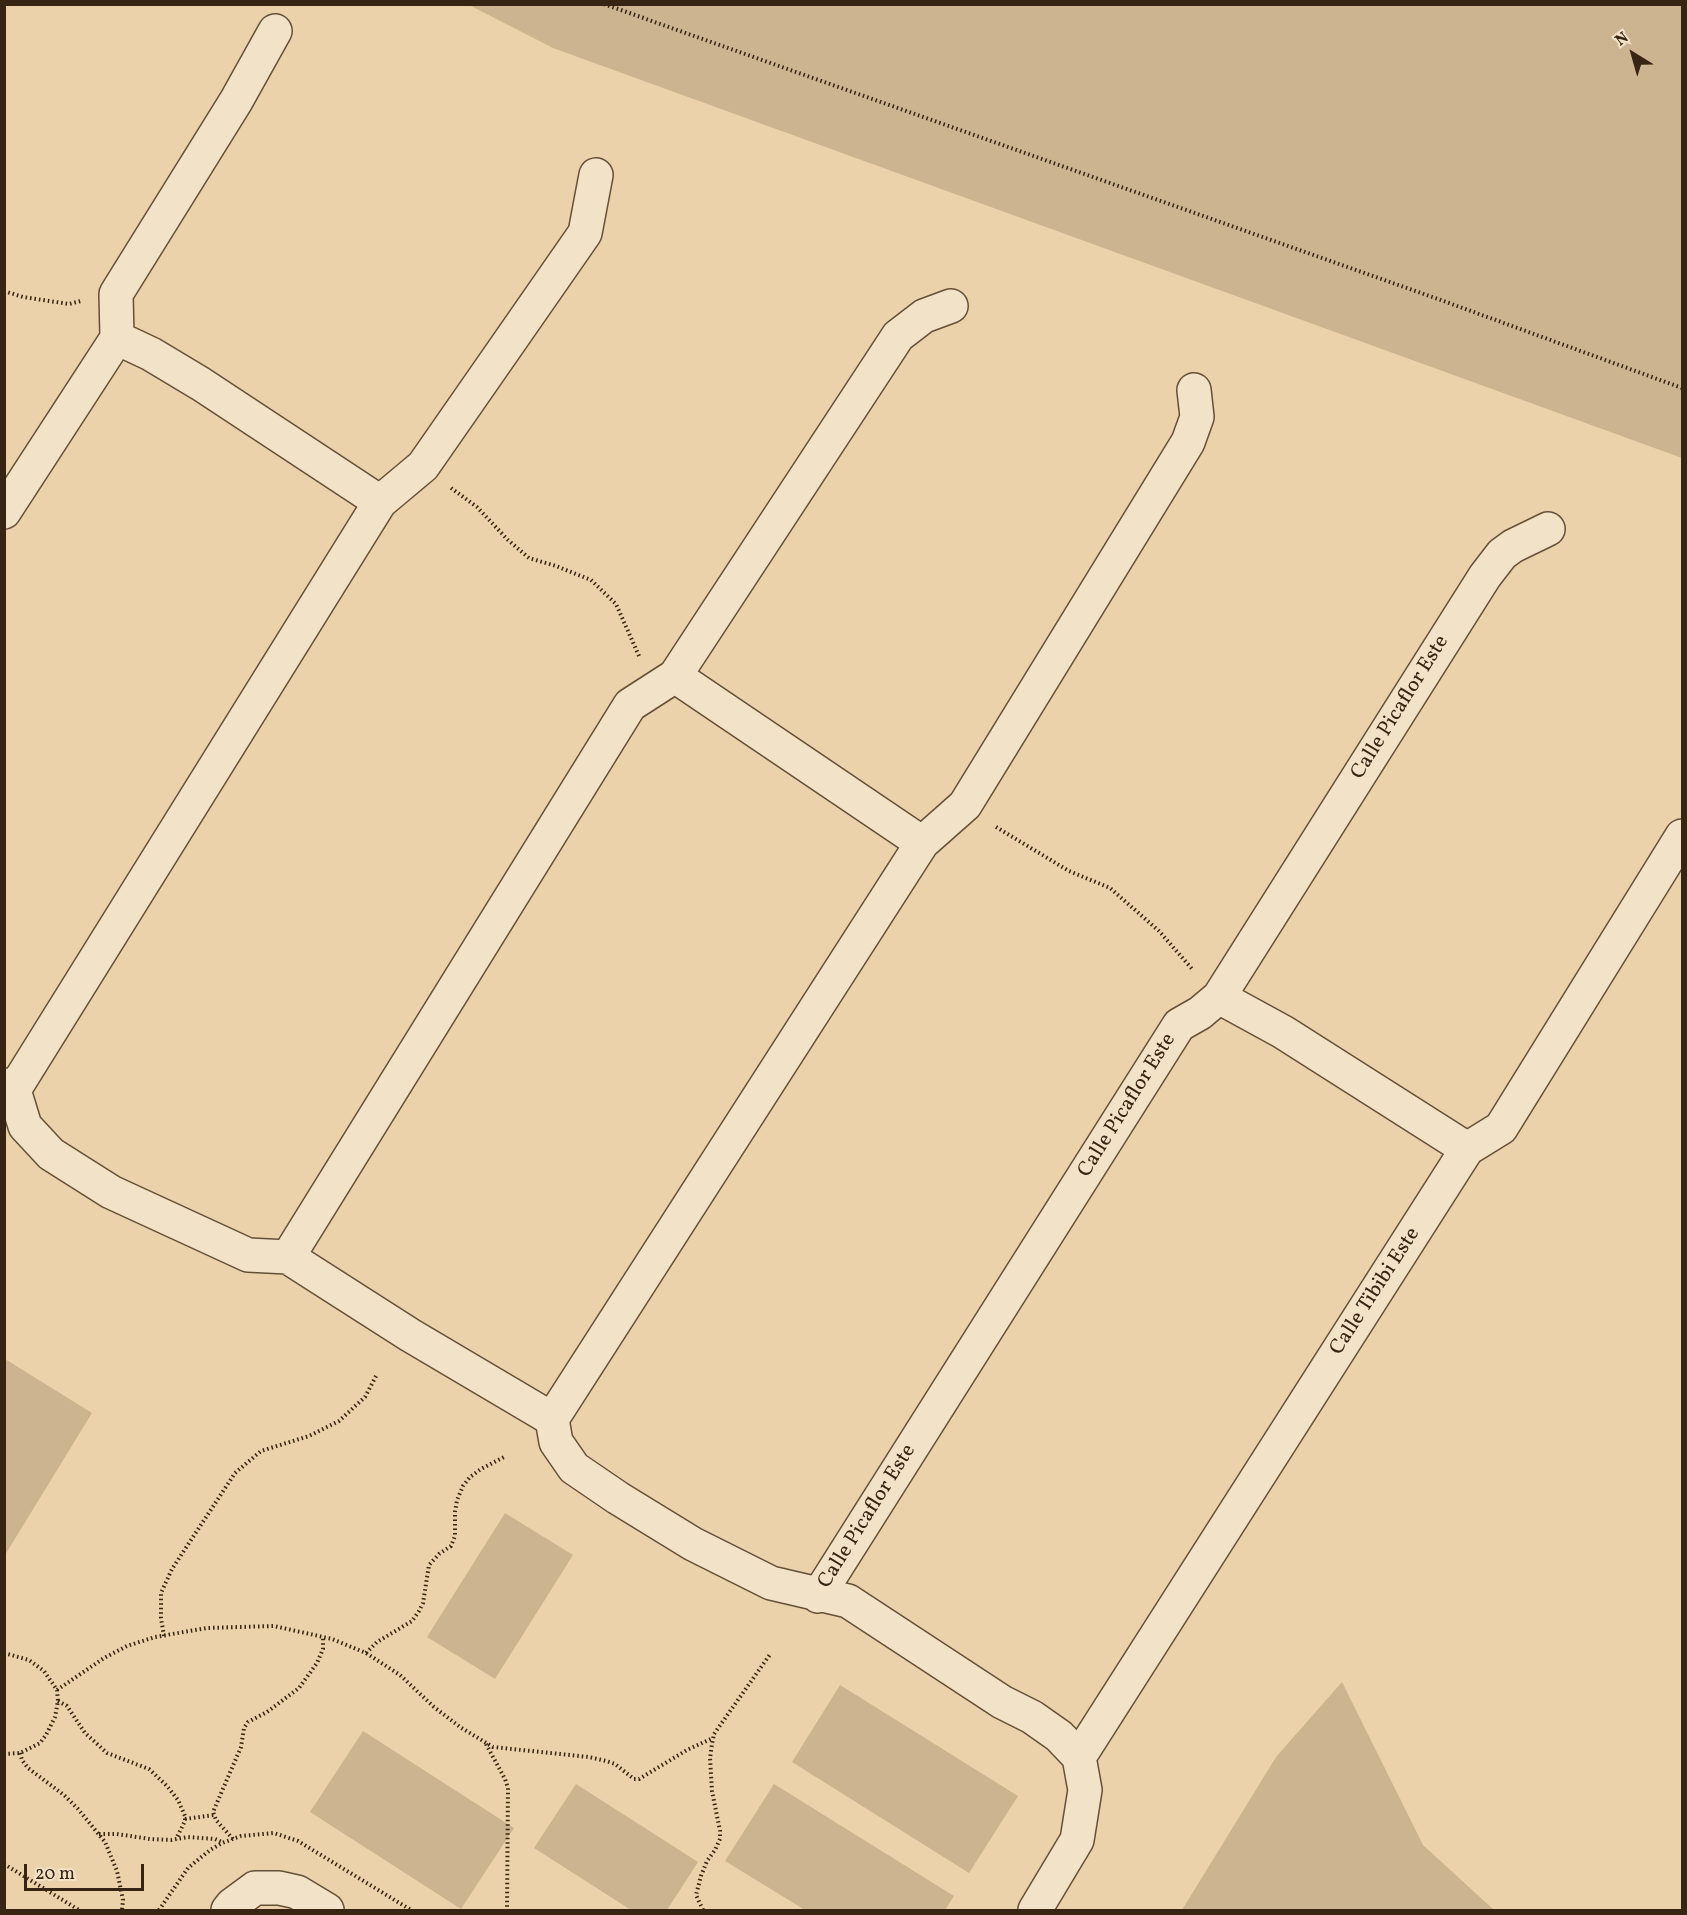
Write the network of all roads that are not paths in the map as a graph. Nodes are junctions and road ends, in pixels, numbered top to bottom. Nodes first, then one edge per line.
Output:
1 (275, 31) dead end
2 (596, 175) dead end
3 (951, 306) dead end
4 (117, 338) junction
5 (1194, 390) dead end
6 (380, 502) junction
7 (4, 512) edge
8 (1548, 529) dead end
9 (665, 683) junction
10 (1683, 836) edge
11 (922, 843) junction
12 (1219, 997) junction
13 (9, 1088) edge
14 (1467, 1149) junction
15 (288, 1257) junction
16 (552, 1419) junction
17 (818, 1596) junction
18 (1079, 1757) junction
19 (228, 1911) edge
20 (327, 1911) edge
21 (1035, 1911) edge

1 - 4 street
2 - 6 street
3 - 9 street
4 - 6 street
4 - 7 street
5 - 11 street
6 - 13 street
8 - 12 street, Calle Picaflor Este
9 - 11 street
9 - 15 street
10 - 14 street, Calle Tibibi Este
11 - 16 street
12 - 14 street
12 - 17 street, Calle Picaflor Este
13 - 15 street
14 - 18 street, Calle Tibibi Este
15 - 16 street
16 - 17 street
17 - 18 street
18 - 21 street
19 - 20 street

